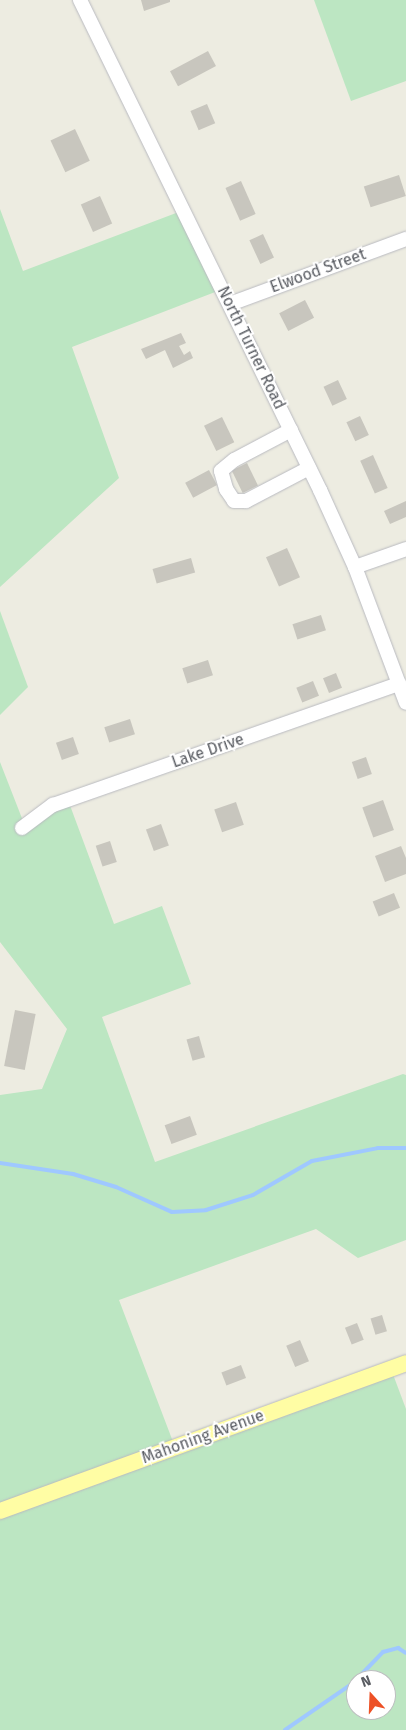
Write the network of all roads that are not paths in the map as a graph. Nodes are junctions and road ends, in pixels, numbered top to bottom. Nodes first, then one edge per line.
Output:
1 (80, 0) edge
2 (406, 238) edge
3 (230, 304) junction
4 (291, 430) junction
5 (310, 468) junction
6 (406, 549) edge
7 (355, 567) junction
8 (399, 684) junction
9 (406, 703) edge
10 (22, 828) dead end
11 (406, 1363) edge
12 (0, 1511) edge

1 - 3 street, North Turner Road
2 - 3 street, Elwood Street
3 - 4 street, North Turner Road
4 - 5 street, North Turner Road
4 - 5 street
5 - 7 street, North Turner Road
6 - 7 street
7 - 8 street, North Turner Road
8 - 9 street, North Turner Road
8 - 10 street, Lake Drive
11 - 12 main road, Mahoning Avenue

